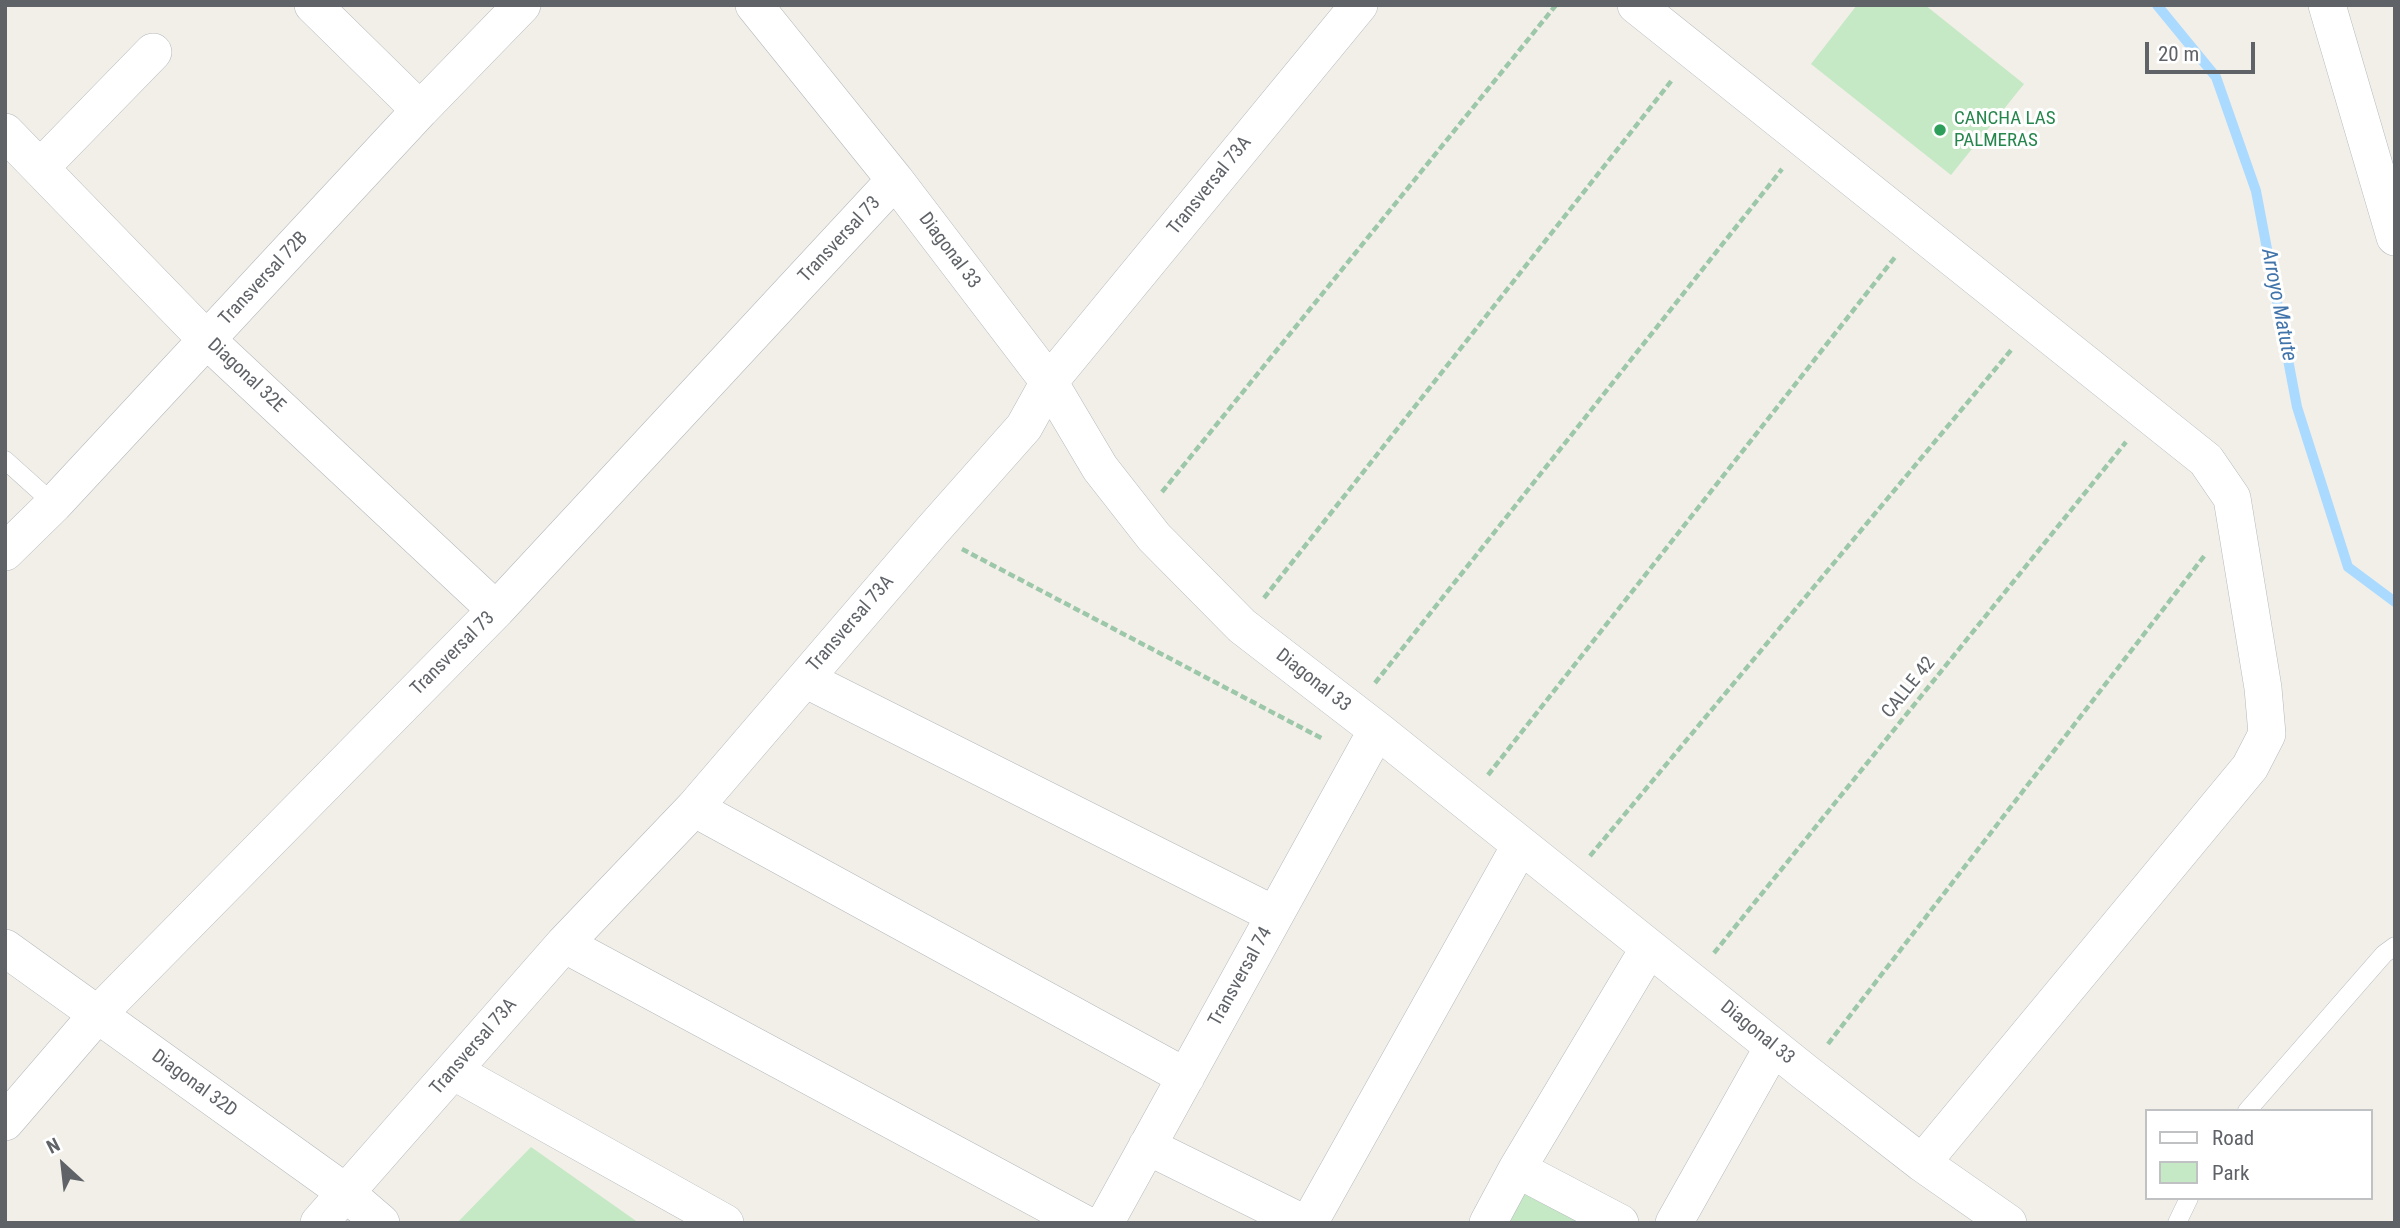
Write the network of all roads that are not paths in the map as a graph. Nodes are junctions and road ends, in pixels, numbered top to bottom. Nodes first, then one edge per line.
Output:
1 (313, 5) edge
2 (522, 5) edge
3 (754, 5) edge
4 (1359, 5) edge
5 (1636, 5) edge
6 (2327, 5) edge
7 (153, 52) dead end
8 (420, 110) junction
9 (5, 132) edge
10 (40, 168) junction
11 (895, 180) junction
12 (2395, 237) edge
13 (207, 340) junction
14 (1049, 382) junction
15 (5, 460) edge
16 (54, 503) junction
17 (5, 552) edge
18 (496, 610) junction
19 (804, 679) junction
20 (1363, 733) junction
21 (694, 808) junction
22 (1520, 846) junction
23 (1275, 915) junction
24 (564, 944) junction
25 (2395, 946) edge
26 (5, 948) edge
27 (1650, 948) junction
28 (97, 1015) junction
29 (1773, 1047) junction
30 (453, 1071) junction
31 (1185, 1077) junction
32 (2249, 1109) edge
33 (5, 1122) edge
34 (1147, 1146) junction
35 (1922, 1163) junction
36 (1517, 1169) junction
37 (345, 1192) junction
38 (2188, 1200) edge
39 (319, 1223) edge
40 (381, 1223) edge
41 (725, 1223) edge
42 (1083, 1223) edge
43 (1105, 1223) edge
44 (1303, 1223) edge
45 (1309, 1223) edge
46 (1488, 1223) edge
47 (1620, 1223) edge
48 (1674, 1223) edge
49 (2008, 1223) edge
50 (2177, 1223) edge

1 - 8 street
2 - 8 street, Transversal 72B
3 - 11 street, Diagonal 33
4 - 14 street, Transversal 73A
5 - 35 street
6 - 12 street
7 - 10 street
8 - 13 street, Transversal 72B
9 - 10 street, Diagonal 32E
10 - 13 street, Diagonal 32E
11 - 14 street, Diagonal 33
11 - 18 street, Transversal 73
13 - 16 street, Transversal 72B
13 - 18 street, Diagonal 32E
14 - 19 street, Transversal 73A
14 - 20 street, Diagonal 33
15 - 16 lane
16 - 17 street, Transversal 72B
18 - 28 street, Transversal 73
19 - 21 street, Transversal 73A
19 - 23 street
20 - 22 street, Diagonal 33
20 - 23 street, Transversal 74
21 - 24 street, Transversal 73A
21 - 31 street
22 - 27 street, Diagonal 33
22 - 45 street
23 - 31 street, Transversal 74
24 - 30 street, Transversal 73A
24 - 42 street
25 - 32 lane
26 - 28 street, Diagonal 32D
27 - 29 street, Diagonal 33
27 - 36 street
28 - 33 street, Transversal 73
28 - 37 street, Diagonal 32D
29 - 35 street, Diagonal 33
29 - 48 street
30 - 37 street, Transversal 73A
30 - 41 street
31 - 34 street, Transversal 74
34 - 43 street, Transversal 74
34 - 44 street
35 - 49 street, Diagonal 33
36 - 46 street
36 - 47 street
37 - 39 street, Transversal 73A
37 - 40 street, Diagonal 32D
38 - 50 lane

